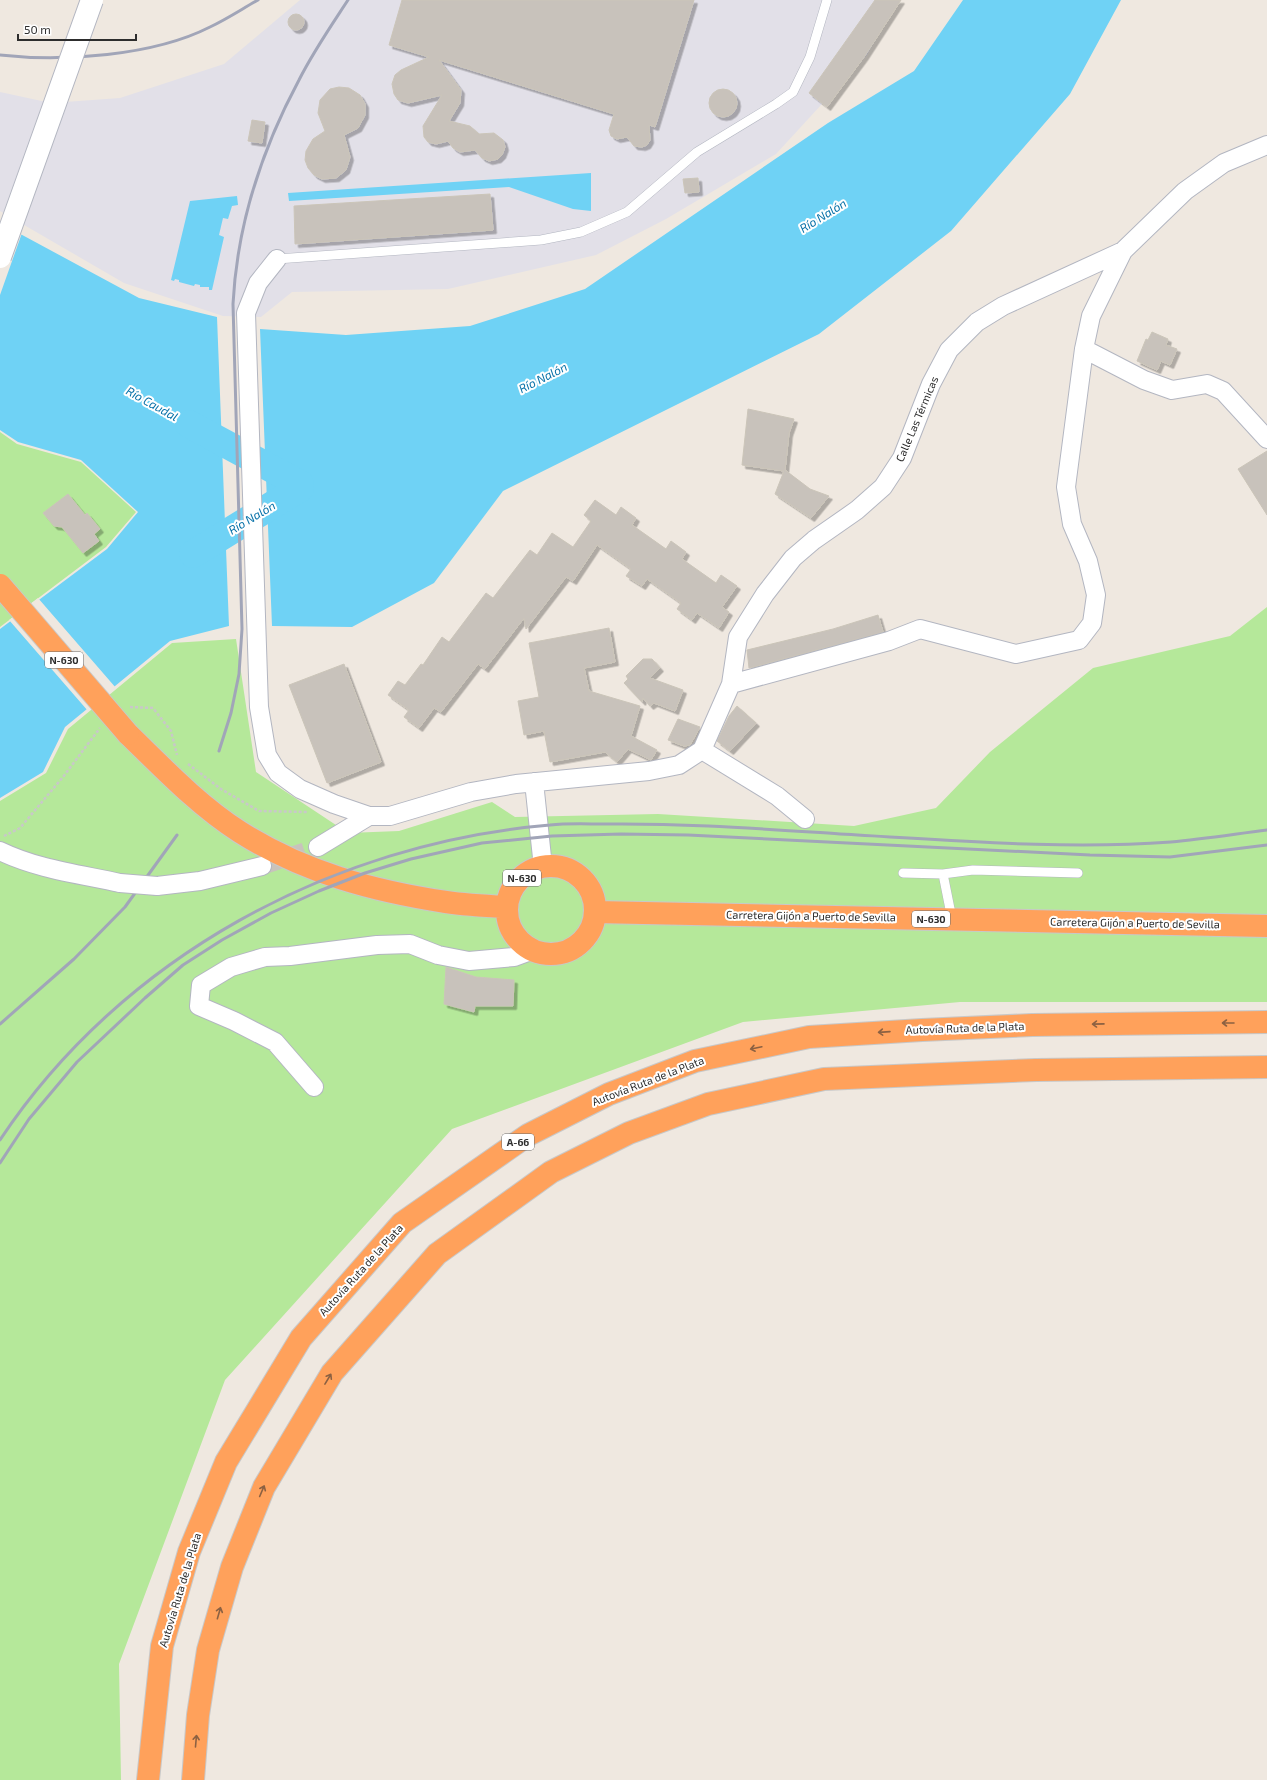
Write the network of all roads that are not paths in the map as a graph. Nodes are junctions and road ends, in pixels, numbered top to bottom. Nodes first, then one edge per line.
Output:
1 (92, 0) edge
2 (827, 0) edge
3 (1267, 145) edge
4 (1124, 251) junction
5 (0, 257) edge
6 (276, 260) joint
7 (1084, 349) junction
8 (1267, 439) edge
9 (0, 585) edge
10 (731, 684) junction
11 (702, 750) junction
12 (534, 782) junction
13 (369, 816) junction
14 (805, 819) dead end
15 (318, 847) tunnel mouth
16 (0, 851) edge
17 (262, 866) tunnel mouth
18 (543, 867) junction
19 (903, 873) dead end
20 (943, 874) junction
21 (1078, 874) dead end
22 (506, 907) junction
23 (595, 912) junction
24 (952, 919) junction
25 (1267, 926) edge
26 (533, 950) junction
27 (1267, 1022) edge
28 (1267, 1067) edge
29 (1036, 1070) junction
30 (1267, 1082) edge
31 (314, 1087) dead end
32 (148, 1780) edge
33 (193, 1780) edge

1 - 5 street, bridge
2 - 6 lane
3 - 4 street
4 - 7 street
4 - 10 street, Calle Las Térmicas
6 - 13 street
7 - 8 street
7 - 10 street
9 - 22 highway, N-630, bridge
10 - 11 street, Calle Las Térmicas
11 - 12 street
11 - 14 street
12 - 13 street
12 - 18 street
13 - 15 street
16 - 17 street, bridge
18 - 22 highway, N-630
18 - 23 highway, N-630
19 - 20 lane
20 - 21 lane
20 - 24 lane
22 - 26 highway, N-630
23 - 24 highway, Carretera Gijón a Puerto de Sevilla / N-630
23 - 26 highway, N-630
24 - 25 highway, Carretera Gijón a Puerto de Sevilla / N-630
26 - 31 street
27 -> 32 highway, Autovía Ruta de la Plata / A-66
28 - 29 highway
29 - 30 highway
33 -> 29 highway

